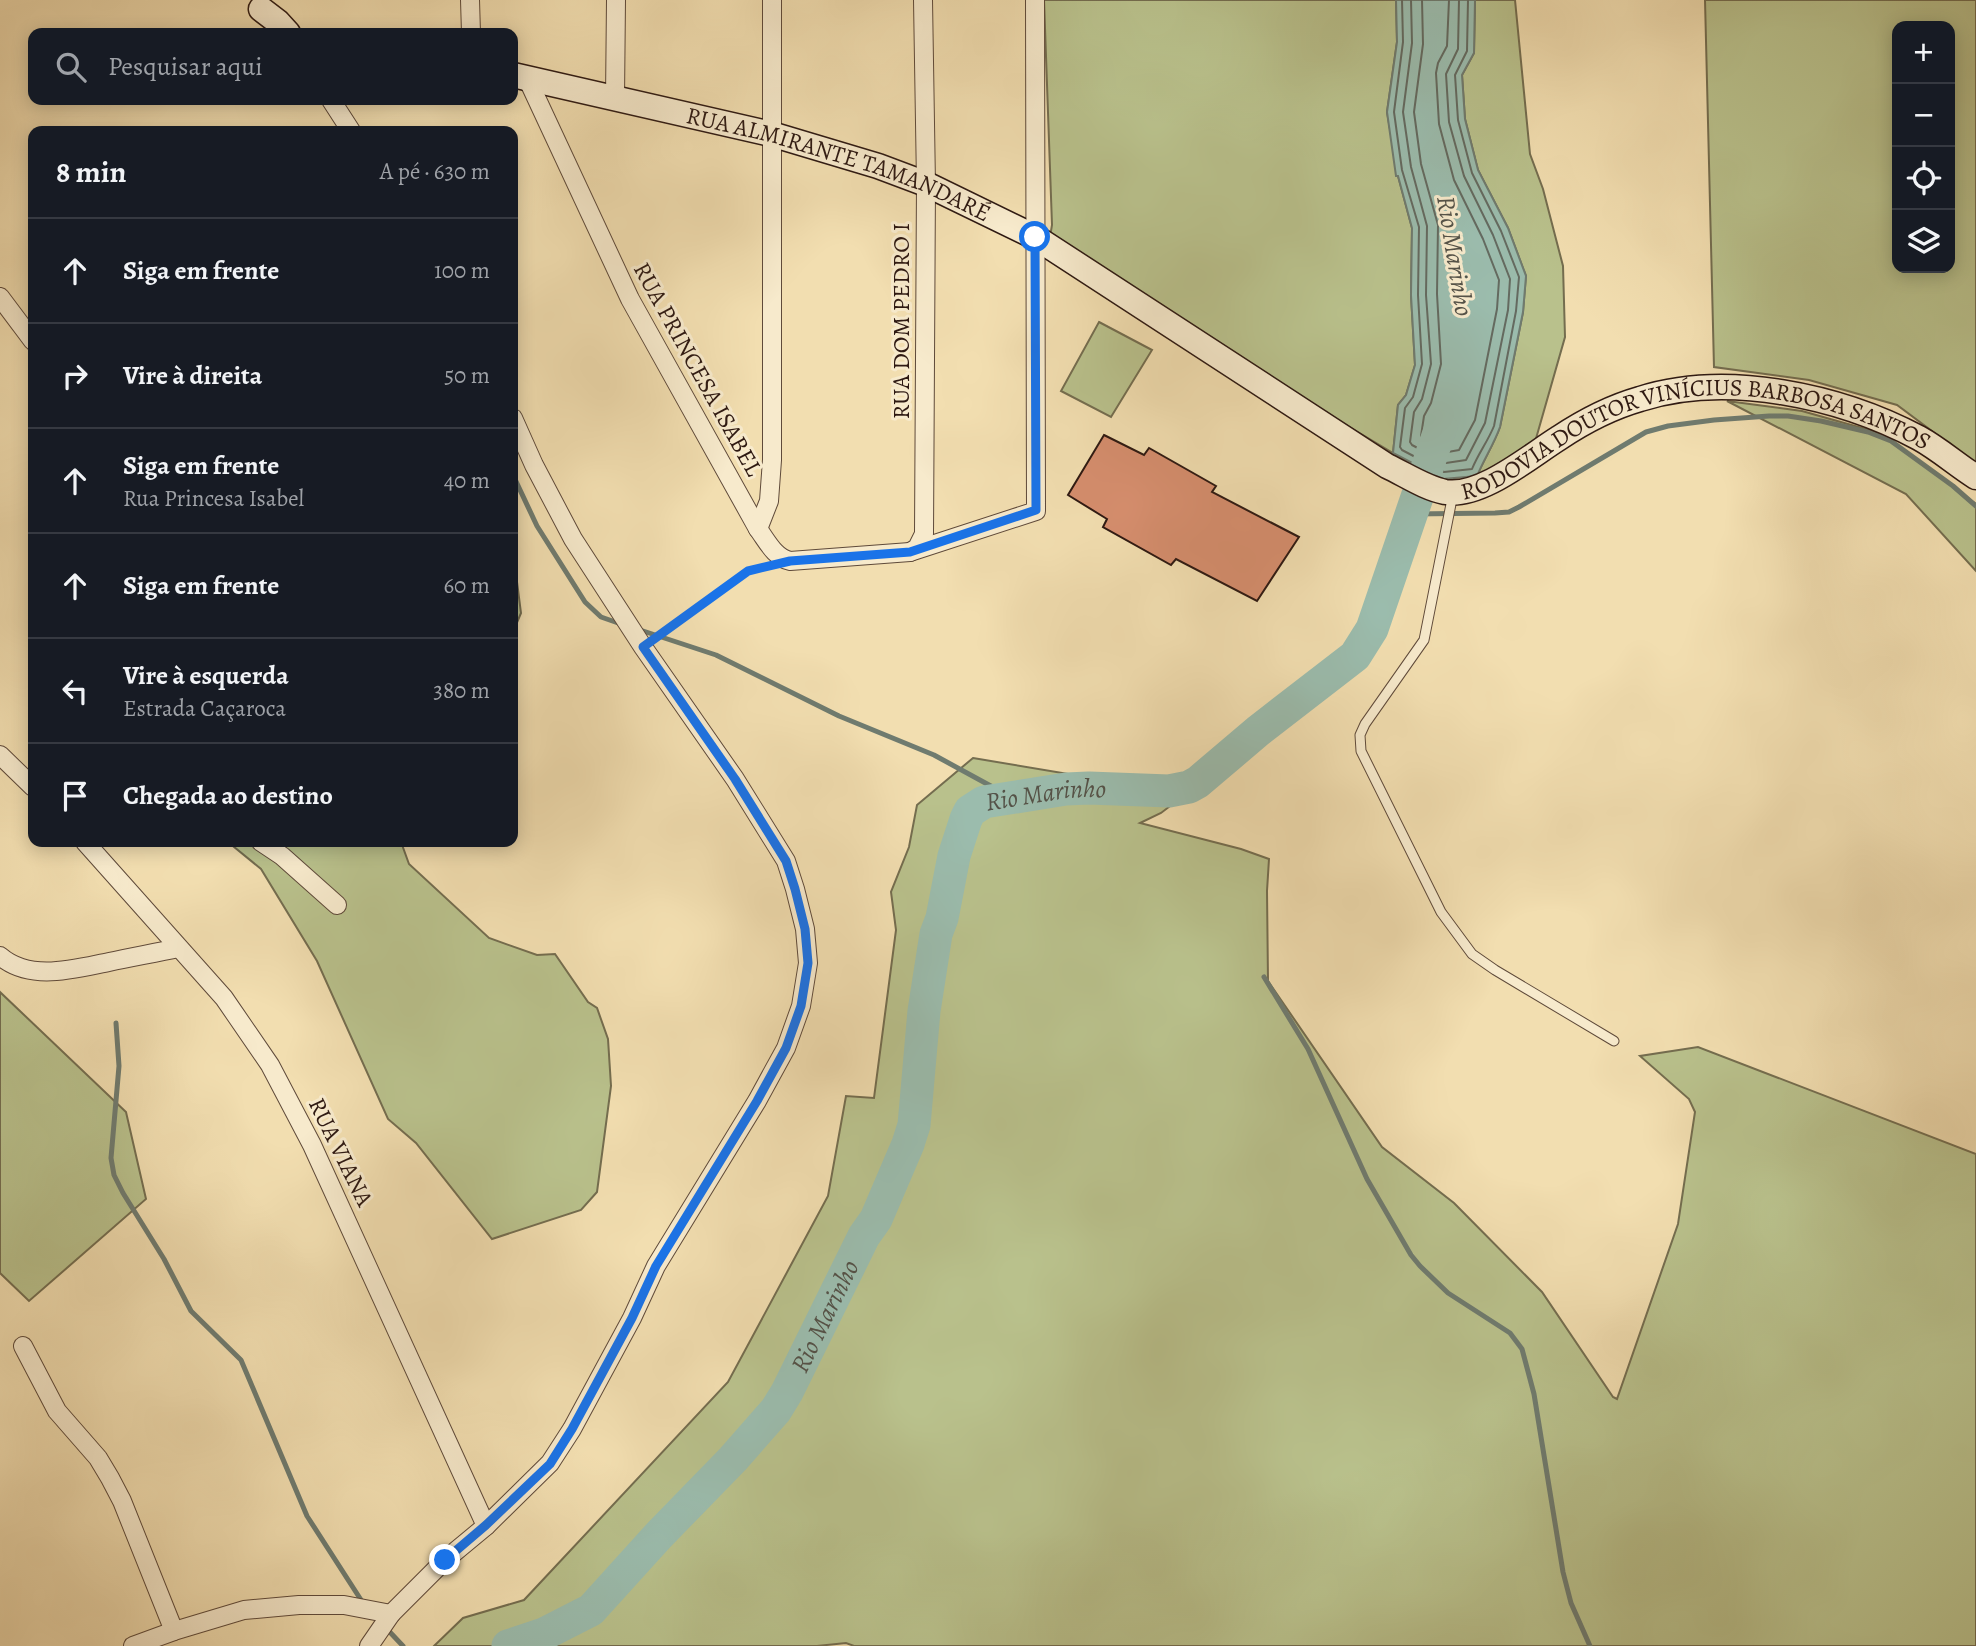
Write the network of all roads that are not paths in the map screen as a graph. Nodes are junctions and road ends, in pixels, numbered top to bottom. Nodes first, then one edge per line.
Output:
1 (470, 0) edge
2 (616, 0) edge
3 (772, 0) edge
4 (923, 0) edge
5 (1035, 0) edge
6 (471, 28) edge
7 (520, 77) edge
8 (615, 98) junction
9 (334, 105) edge
10 (348, 126) edge
11 (771, 134) junction
12 (926, 184) junction
13 (1035, 237) junction
14 (0, 297) edge
15 (28, 334) edge
16 (518, 429) edge
17 (1976, 477) edge
18 (1450, 492) junction
19 (758, 529) junction
20 (910, 552) junction
21 (0, 755) edge
22 (28, 782) edge
23 (89, 847) edge
24 (268, 847) edge
25 (337, 905) dead end
26 (178, 948) junction
27 (0, 956) edge
28 (1614, 1041) dead end
29 (23, 1346) dead end
30 (486, 1525) junction
31 (391, 1614) junction
32 (174, 1631) junction
33 (133, 1646) edge
34 (369, 1646) edge

1 - 6 street
2 - 8 street
3 - 11 street
4 - 12 street, RUA DOM PEDRO I
5 - 13 street
7 - 8 main road, RUA ALMIRANTE TAMANDARÉ
7 - 19 street, RUA PRINCESA ISABEL
8 - 11 main road, RUA ALMIRANTE TAMANDARÉ
9 - 10 street
11 - 12 main road, RUA ALMIRANTE TAMANDARÉ
11 - 19 street
12 - 13 main road, RUA ALMIRANTE TAMANDARÉ
12 - 20 street, RUA DOM PEDRO I
13 - 18 main road, RUA ALMIRANTE TAMANDARÉ
13 - 20 street
14 - 15 street
16 - 30 street
17 - 18 main road, RODOVIA DOUTOR VINÍCIUS BARBOSA SANTOS
18 - 28 lane
19 - 20 street, RUA PRINCESA ISABEL
21 - 22 street
23 - 26 street, RUA VIANA
24 - 25 street
26 - 27 street
26 - 30 street, RUA VIANA
29 - 32 street
30 - 31 street
31 - 32 street
31 - 34 street
32 - 33 street

